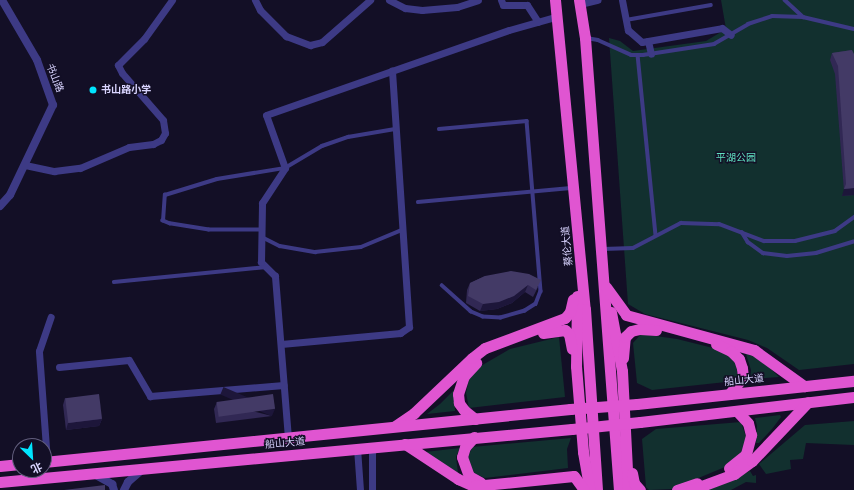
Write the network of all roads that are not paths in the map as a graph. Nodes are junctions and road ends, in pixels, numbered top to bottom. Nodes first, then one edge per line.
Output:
1 (2, 0) edge
2 (172, 0) edge
3 (254, 0) edge
4 (370, 0) edge
5 (389, 0) edge
6 (478, 0) edge
7 (501, 0) edge
8 (555, 0) edge
9 (598, 0) edge
10 (622, 0) edge
11 (785, 0) edge
12 (580, 2) edge
13 (711, 5) dead end
14 (558, 16) junction
15 (803, 17) junction
16 (626, 20) junction
17 (538, 22) junction
18 (854, 30) edge
19 (731, 35) junction
20 (585, 38) junction
21 (648, 41) junction
22 (651, 54) junction
23 (638, 55) junction
24 (392, 71) junction
25 (396, 129) junction
26 (439, 129) dead end
27 (25, 165) junction
28 (285, 168) junction
29 (574, 188) junction
30 (533, 192) junction
31 (418, 202) dead end
32 (0, 206) edge
33 (854, 217) edge
34 (402, 230) junction
35 (742, 231) junction
36 (262, 234) junction
37 (656, 235) junction
38 (578, 236) junction
39 (853, 242) dead end
40 (600, 255) junction
41 (267, 267) junction
42 (577, 278) junction
43 (114, 282) dead end
44 (442, 286) dead end
45 (606, 287) junction
46 (51, 317) dead end
47 (281, 344) junction
48 (576, 366) junction
49 (59, 367) dead end
50 (622, 370) junction
51 (854, 381) edge
52 (284, 385) junction
53 (804, 386) junction
54 (729, 394) junction
55 (854, 397) edge
56 (808, 402) junction
57 (737, 411) junction
58 (475, 419) junction
59 (393, 427) junction
60 (577, 431) junction
61 (474, 437) junction
62 (45, 438) edge
63 (288, 438) junction
64 (405, 444) junction
65 (372, 446) junction
66 (357, 448) junction
67 (628, 454) junction
68 (52, 460) edge
69 (12, 465) edge
70 (0, 466) edge
71 (144, 468) junction
72 (94, 474) junction
73 (1, 484) edge
74 (114, 490) edge
75 (124, 490) edge
76 (360, 490) edge
77 (372, 490) edge
78 (584, 490) edge
79 (590, 490) edge
80 (597, 490) edge
81 (619, 490) edge
82 (628, 490) edge
83 (640, 490) edge
84 (677, 490) edge
85 (691, 490) edge

1 - 27 street, 书山路
2 - 27 street
3 - 4 street
5 - 6 street
7 - 17 street
8 - 14 highway, 蔡伦大道
9 - 12 street
10 - 16 street
11 - 15 lane
12 - 20 highway
13 - 16 lane
14 - 17 street
14 - 29 highway, 蔡伦大道
15 - 18 lane
15 - 19 lane
16 - 21 street
17 - 24 street
19 - 21 street
19 - 22 lane
20 - 23 lane
20 - 40 highway
21 - 22 street
22 - 23 lane
23 - 37 lane
24 - 25 street
24 - 28 street
25 - 28 lane
25 - 34 street
26 - 30 lane
27 - 32 street, 书山路
28 - 36 street
28 - 36 lane
29 - 30 lane
29 - 38 highway, 蔡伦大道
30 - 31 lane
30 - 44 lane
33 - 35 lane
34 - 36 lane
34 - 47 street
35 - 37 lane
35 - 39 lane
36 - 41 street
37 - 40 lane
38 - 42 highway
38 - 80 highway, 蔡伦大道
40 - 45 highway
40 - 81 highway
41 - 43 lane
41 - 47 street
42 - 48 highway
42 - 59 highway
45 - 50 highway
45 - 53 highway
46 - 62 street
47 - 52 street
48 - 58 highway
48 - 60 highway
49 - 52 street
50 - 54 highway
50 - 67 highway
51 - 53 highway, 船山大道
52 - 63 street
53 - 54 highway, 船山大道
54 - 58 highway, 船山大道, bridge
55 - 56 highway
56 - 57 highway
56 - 85 highway
57 - 60 highway, 船山大道, bridge
57 - 84 highway
58 - 59 highway, 船山大道
59 - 63 highway, 船山大道
60 - 61 highway, 船山大道
60 - 61 highway
60 - 79 highway
61 - 64 highway, 船山大道
63 - 68 highway, 船山大道
64 - 65 highway, 船山大道
64 - 78 highway
65 - 66 highway, 船山大道
65 - 77 street
66 - 71 highway, 船山大道
66 - 76 street
67 - 82 highway
67 - 83 highway
69 - 70 highway
71 - 72 highway, 船山大道
71 - 75 street
72 - 73 highway, 船山大道
72 - 74 street

